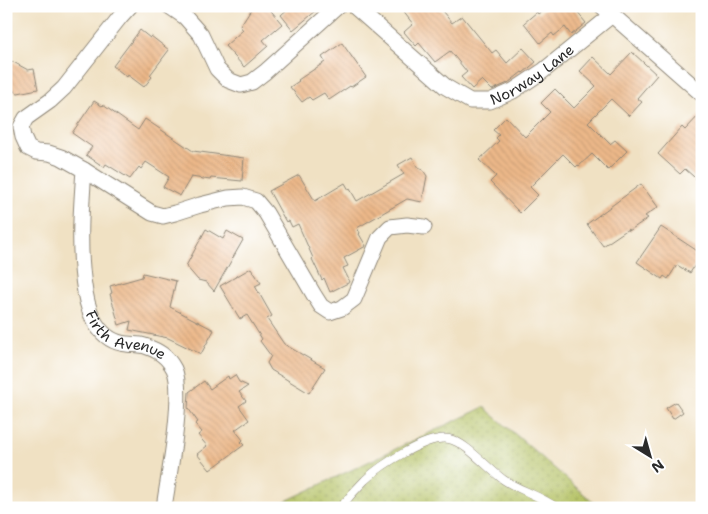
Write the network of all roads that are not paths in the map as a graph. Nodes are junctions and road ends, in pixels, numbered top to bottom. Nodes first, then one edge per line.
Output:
1 (130, 6) edge
2 (169, 6) edge
3 (338, 6) edge
4 (354, 6) edge
5 (607, 10) edge
6 (702, 94) edge
7 (84, 170) junction
8 (424, 227) dead end
9 (166, 505) edge
10 (340, 508) edge
11 (557, 508) edge

1 - 7 street
2 - 3 street
4 - 5 street, Norway Lane
5 - 6 street
7 - 8 street
7 - 9 street, Firth Avenue
10 - 11 lane

